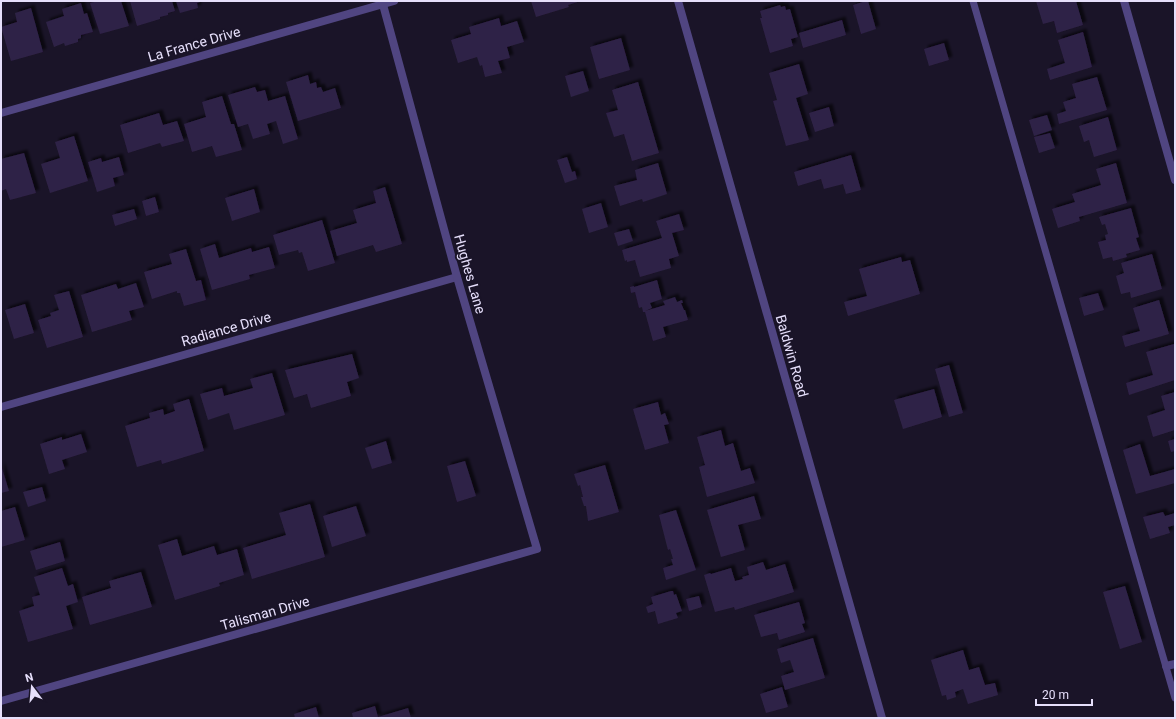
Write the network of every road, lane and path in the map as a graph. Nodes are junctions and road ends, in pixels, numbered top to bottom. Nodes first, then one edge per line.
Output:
1 (394, 1) edge
2 (678, 1) edge
3 (974, 1) edge
4 (1124, 1) edge
5 (382, 3) edge
6 (1, 113) edge
7 (1175, 180) edge
8 (457, 277) junction
9 (1, 406) edge
10 (537, 549) joint
11 (1175, 664) edge
12 (1166, 666) junction
13 (1175, 698) edge
14 (1, 701) edge
15 (882, 718) edge

1 - 5 street, La France Drive
2 - 15 street, Baldwin Road
3 - 12 lane
4 - 7 street
5 - 6 street, La France Drive
5 - 8 street, Hughes Lane
8 - 9 street, Radiance Drive
8 - 10 street, Hughes Lane
10 - 14 street, Talisman Drive
11 - 12 street
12 - 13 lane

